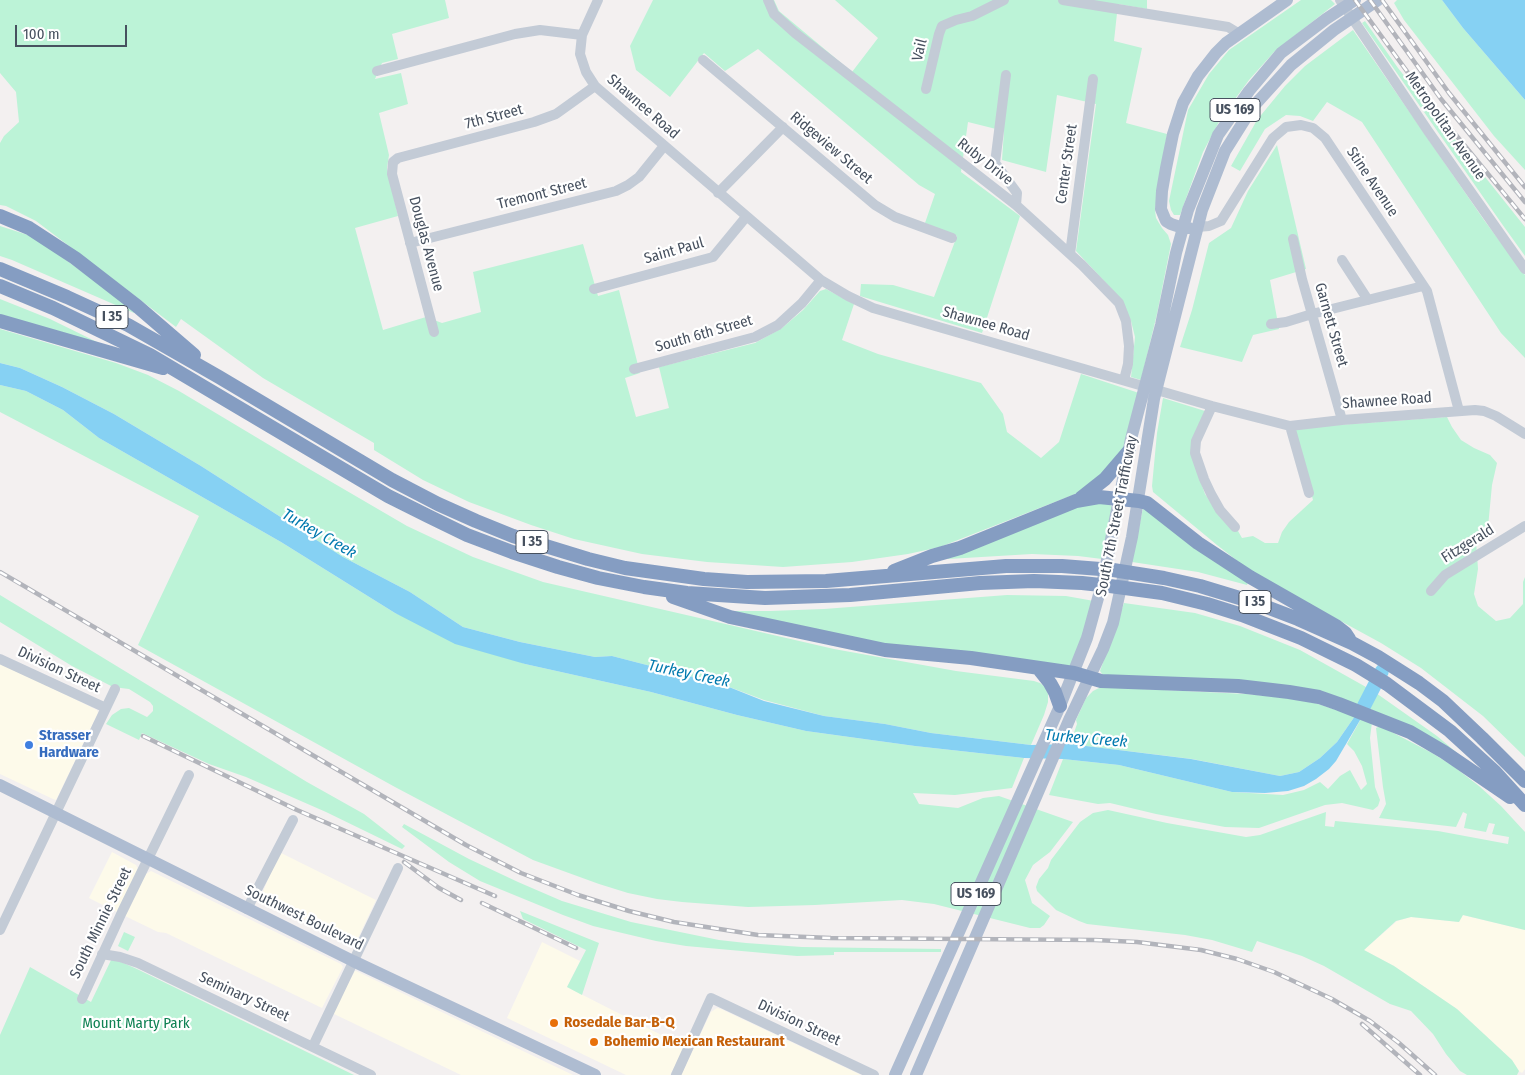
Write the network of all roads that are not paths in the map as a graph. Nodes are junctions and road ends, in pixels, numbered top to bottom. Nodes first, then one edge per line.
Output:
1 (598, 0) edge
2 (768, 0) edge
3 (1004, 0) edge
4 (1063, 0) edge
5 (1287, 0) edge
6 (1340, 0) edge
7 (1355, 0) edge
8 (1378, 0) edge
9 (1238, 33) junction
10 (582, 35) junction
11 (702, 60) dead end
12 (378, 71) dead end
13 (1006, 75) dead end
14 (1093, 79) dead end
15 (595, 86) junction
16 (926, 89) dead end
17 (783, 127) junction
18 (664, 146) junction
19 (393, 162) joint
20 (718, 192) junction
21 (1016, 205) junction
22 (0, 216) edge
23 (746, 216) junction
24 (0, 221) edge
25 (20, 224) junction
26 (1183, 228) junction
27 (1197, 228) junction
28 (952, 238) dead end
29 (1293, 238) dead end
30 (410, 243) junction
31 (1070, 254) junction
32 (1342, 260) dead end
33 (0, 269) edge
34 (1525, 269) edge
35 (821, 280) junction
36 (0, 286) edge
37 (1423, 286) junction
38 (594, 289) dead end
39 (1368, 300) junction
40 (1312, 314) junction
41 (0, 321) edge
42 (1271, 324) dead end
43 (434, 332) dead end
44 (634, 368) dead end
45 (185, 375) junction
46 (219, 376) junction
47 (1124, 380) junction
48 (1212, 406) junction
49 (1460, 411) junction
50 (1342, 420) junction
51 (1290, 426) junction
52 (1525, 434) edge
53 (1128, 451) junction
54 (1308, 493) dead end
55 (1119, 500) junction
56 (1139, 501) junction
57 (1076, 502) junction
58 (1525, 526) edge
59 (1235, 527) dead end
60 (881, 576) junction
61 (644, 587) junction
62 (1430, 591) dead end
63 (1346, 638) junction
64 (0, 659) edge
65 (1038, 668) junction
66 (1074, 673) junction
67 (1090, 678) junction
68 (115, 689) dead end
69 (106, 708) junction
70 (1058, 709) junction
71 (189, 775) dead end
72 (1525, 782) edge
73 (0, 785) edge
74 (1525, 806) edge
75 (56, 813) junction
76 (292, 820) dead end
77 (148, 859) junction
78 (398, 868) dead end
79 (247, 909) junction
80 (0, 930) edge
81 (102, 954) junction
82 (353, 962) junction
83 (82, 999) dead end
84 (313, 1046) junction
85 (371, 1075) edge
86 (594, 1075) edge
87 (676, 1075) edge
88 (874, 1075) edge
89 (895, 1075) edge
90 (916, 1075) edge

1 - 10 street, Shawnee Road
2 - 21 street, Ruby Drive
3 - 16 street, Vail
4 - 9 street
5 - 9 main road
6 - 34 street, Metropolitan Avenue
7 - 26 main road, South 7th Street Trafficway / US 169
8 - 27 main road, South 7th Street Trafficway / US 169
9 - 26 main road
10 - 12 street
10 - 15 street, Shawnee Road
11 - 17 street, Ridgeview Street
13 - 21 street
14 - 31 street, Center Street
15 - 18 street, Shawnee Road
15 - 19 street, 7th Street
17 - 20 street
17 - 28 street, Ridgeview Street
18 - 20 street, Shawnee Road
18 - 30 street, Tremont Street
19 - 30 street, Douglas Avenue
20 - 23 street, Shawnee Road
21 - 31 street, Ruby Drive
22 - 25 highway
23 - 35 street, Shawnee Road
23 - 38 street, Saint Paul
24 - 25 highway
25 - 46 highway
26 - 27 main road
26 - 53 main road, South 7th Street Trafficway / US 169
27 - 37 street, Stine Avenue
27 - 56 main road, South 7th Street Trafficway / US 169
29 - 40 street, Garnett Street
30 - 43 street, Douglas Avenue
31 - 47 street, Ruby Drive
32 - 39 street
33 - 46 highway, I 35
35 - 44 street, South 6th Street
35 - 47 street, Shawnee Road
36 - 45 highway, I 35
37 - 39 street
37 - 49 street, Stine Avenue
39 - 40 street
40 - 42 street
40 - 50 street, Garnett Street
41 - 45 highway
45 - 61 highway, I 35
46 - 60 highway, I 35
47 - 48 street, Shawnee Road
48 - 51 street, Shawnee Road
48 - 59 street
49 - 50 street, Shawnee Road
49 - 52 street, Shawnee Road
50 - 51 street, Shawnee Road
51 - 54 street
53 - 55 main road, South 7th Street Trafficway / US 169
53 - 57 highway
55 - 56 highway
55 - 57 highway
55 - 66 main road, South 7th Street Trafficway / US 169
56 - 63 highway
56 - 67 main road, South 7th Street Trafficway / US 169
57 - 60 highway
58 - 62 street, Fitzgerald
60 - 63 highway, I 35
61 - 65 highway
61 - 74 highway, I 35
63 - 72 highway, I 35
64 - 69 street, Division Street
65 - 66 highway
65 - 70 highway
66 - 67 highway
66 - 70 main road, South 7th Street Trafficway / US 169
67 - 74 highway
67 - 90 main road, South 7th Street Trafficway / US 169
68 - 69 street
69 - 75 street
70 - 89 main road, South 7th Street Trafficway / US 169
71 - 77 street, South Minnie Street
73 - 75 main road, Southwest Boulevard
75 - 77 main road, Southwest Boulevard
75 - 80 street
76 - 79 street
77 - 79 main road, Southwest Boulevard
77 - 81 street, South Minnie Street
78 - 82 street
79 - 82 main road, Southwest Boulevard
81 - 83 street, South Minnie Street
81 - 84 street, Seminary Street
82 - 84 street
82 - 86 main road, Southwest Boulevard
84 - 85 street, Seminary Street
87 - 88 street, Division Street

